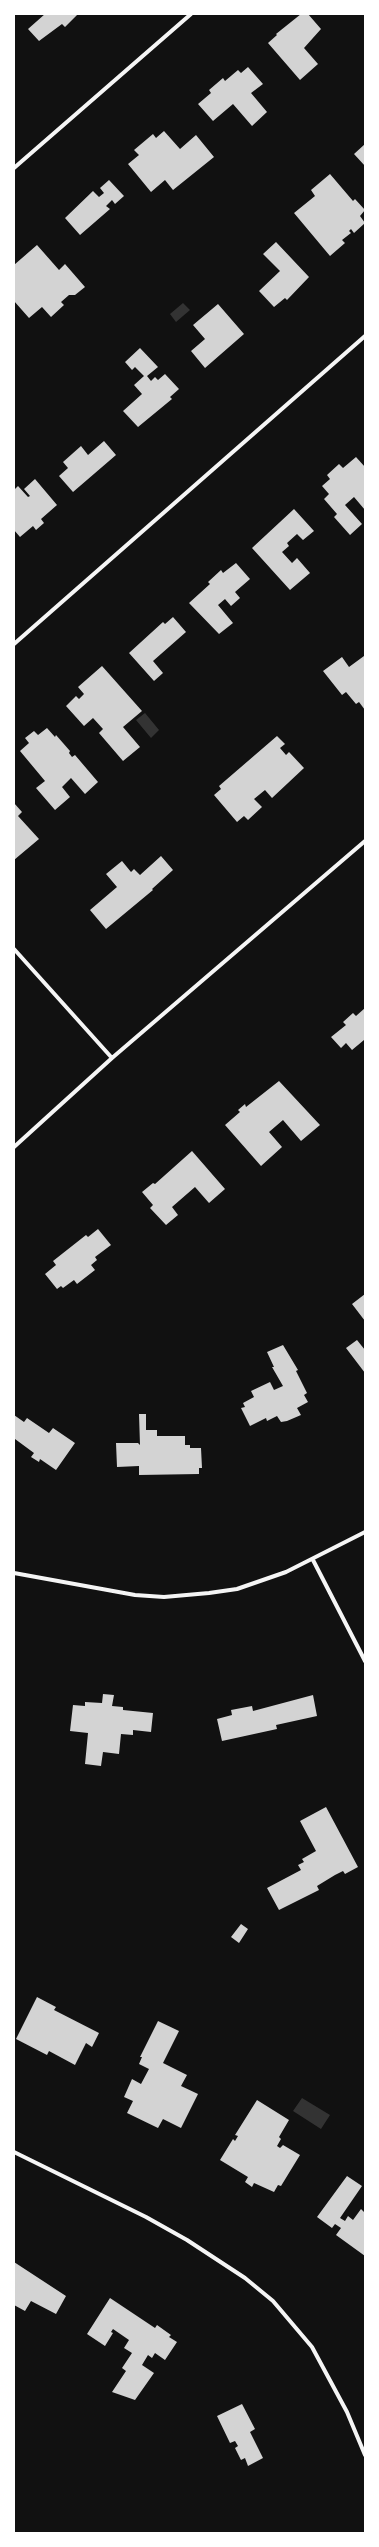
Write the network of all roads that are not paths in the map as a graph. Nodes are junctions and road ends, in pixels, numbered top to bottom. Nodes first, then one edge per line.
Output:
1 (191, 14) edge
2 (14, 168) edge
3 (365, 336) edge
4 (14, 644) edge
5 (365, 841) edge
6 (14, 949) edge
7 (112, 1058) junction
8 (14, 1147) edge
9 (365, 1532) edge
10 (313, 1560) junction
11 (14, 1574) edge
12 (365, 1661) edge
13 (14, 2152) edge
14 (365, 2455) edge

1 - 2 street
3 - 4 street
5 - 7 street
6 - 7 street
7 - 8 street
9 - 10 street
10 - 11 street
10 - 12 street
13 - 14 street

